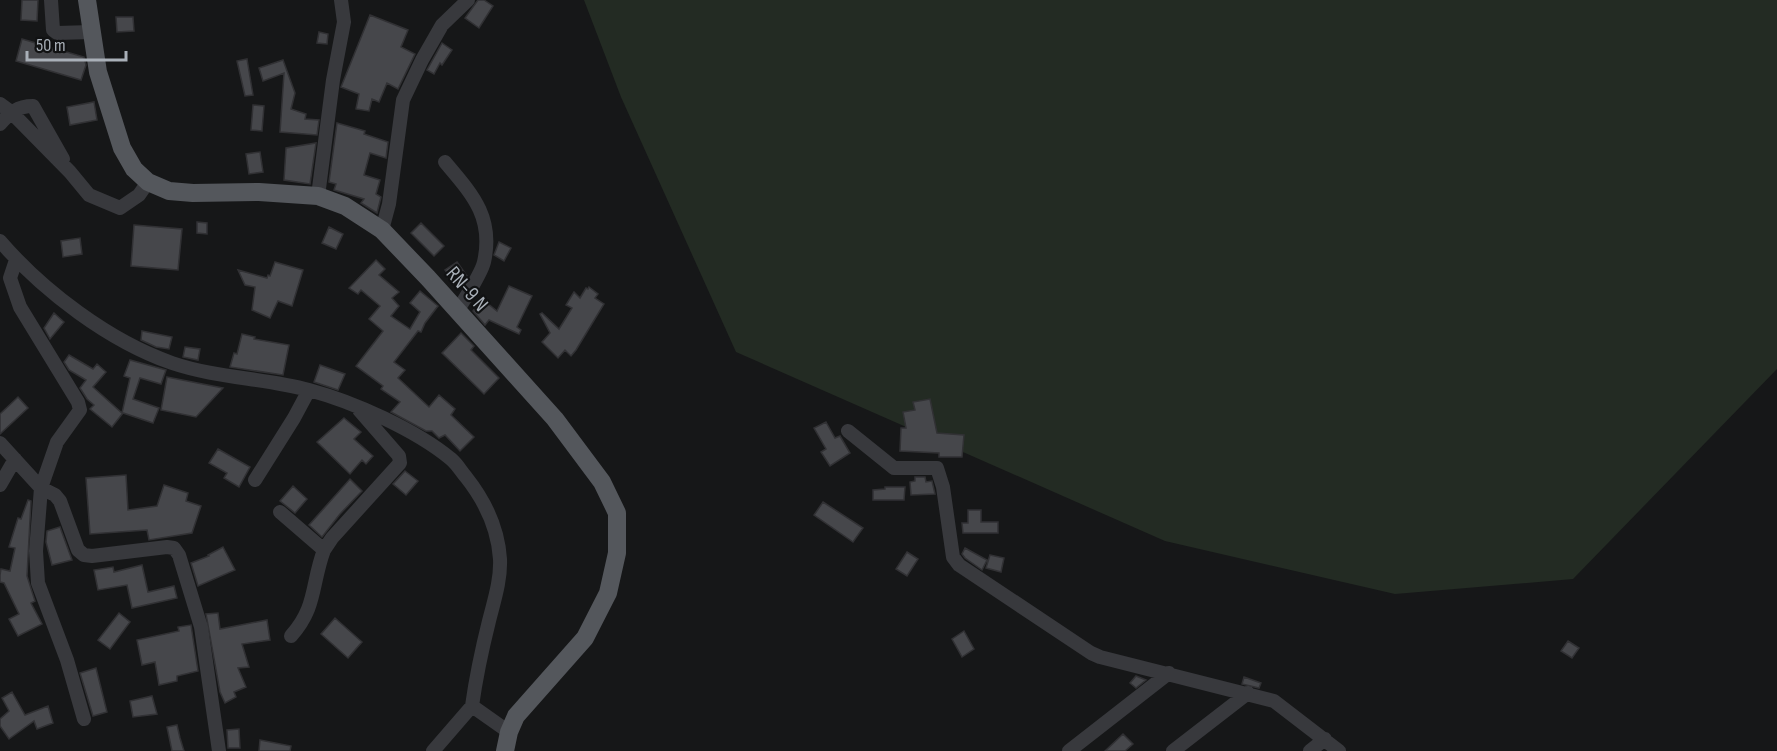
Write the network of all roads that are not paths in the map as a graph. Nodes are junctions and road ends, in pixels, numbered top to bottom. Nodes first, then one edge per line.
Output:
1 (51, 0) edge
2 (87, 0) edge
3 (341, 0) edge
4 (468, 0) edge
5 (91, 32) junction
6 (6, 108) edge
7 (0, 124) edge
8 (445, 162) dead end
9 (70, 171) junction
10 (148, 182) junction
11 (318, 196) junction
12 (382, 230) junction
13 (0, 241) edge
14 (16, 260) junction
15 (457, 312) junction
16 (309, 390) junction
17 (355, 406) junction
18 (848, 431) dead end
19 (0, 443) edge
20 (15, 459) junction
21 (255, 480) dead end
22 (0, 485) edge
23 (41, 488) junction
24 (280, 512) dead end
25 (324, 550) junction
26 (291, 636) dead end
27 (1169, 673) junction
28 (1248, 693) junction
29 (472, 705) junction
30 (84, 719) dead end
31 (509, 732) junction
32 (1325, 739) junction
33 (219, 751) edge
34 (434, 751) edge
35 (505, 751) edge
36 (1069, 751) edge
37 (1173, 751) edge
38 (1311, 751) edge
39 (1339, 751) edge

1 - 5 street
2 - 5 main road
3 - 11 street
4 - 12 street
5 - 10 main road
6 - 7 street
6 - 9 street
6 - 9 street
8 - 15 street
9 - 10 street
10 - 11 main road, RN-9 N
11 - 12 main road, RN-9 N
12 - 15 main road, RN-9 N
13 - 14 street
14 - 16 street
14 - 23 street
15 - 31 main road, RN-9 N
16 - 17 street
16 - 21 street
17 - 25 street
17 - 29 street
18 - 27 street
19 - 20 street
20 - 22 street
20 - 23 street
23 - 30 street
23 - 33 street
24 - 25 street
25 - 26 street
27 - 28 street
27 - 36 street
28 - 32 street
28 - 37 street
29 - 31 street
29 - 34 street
31 - 35 main road, RN-9 N
32 - 38 street
32 - 39 street

